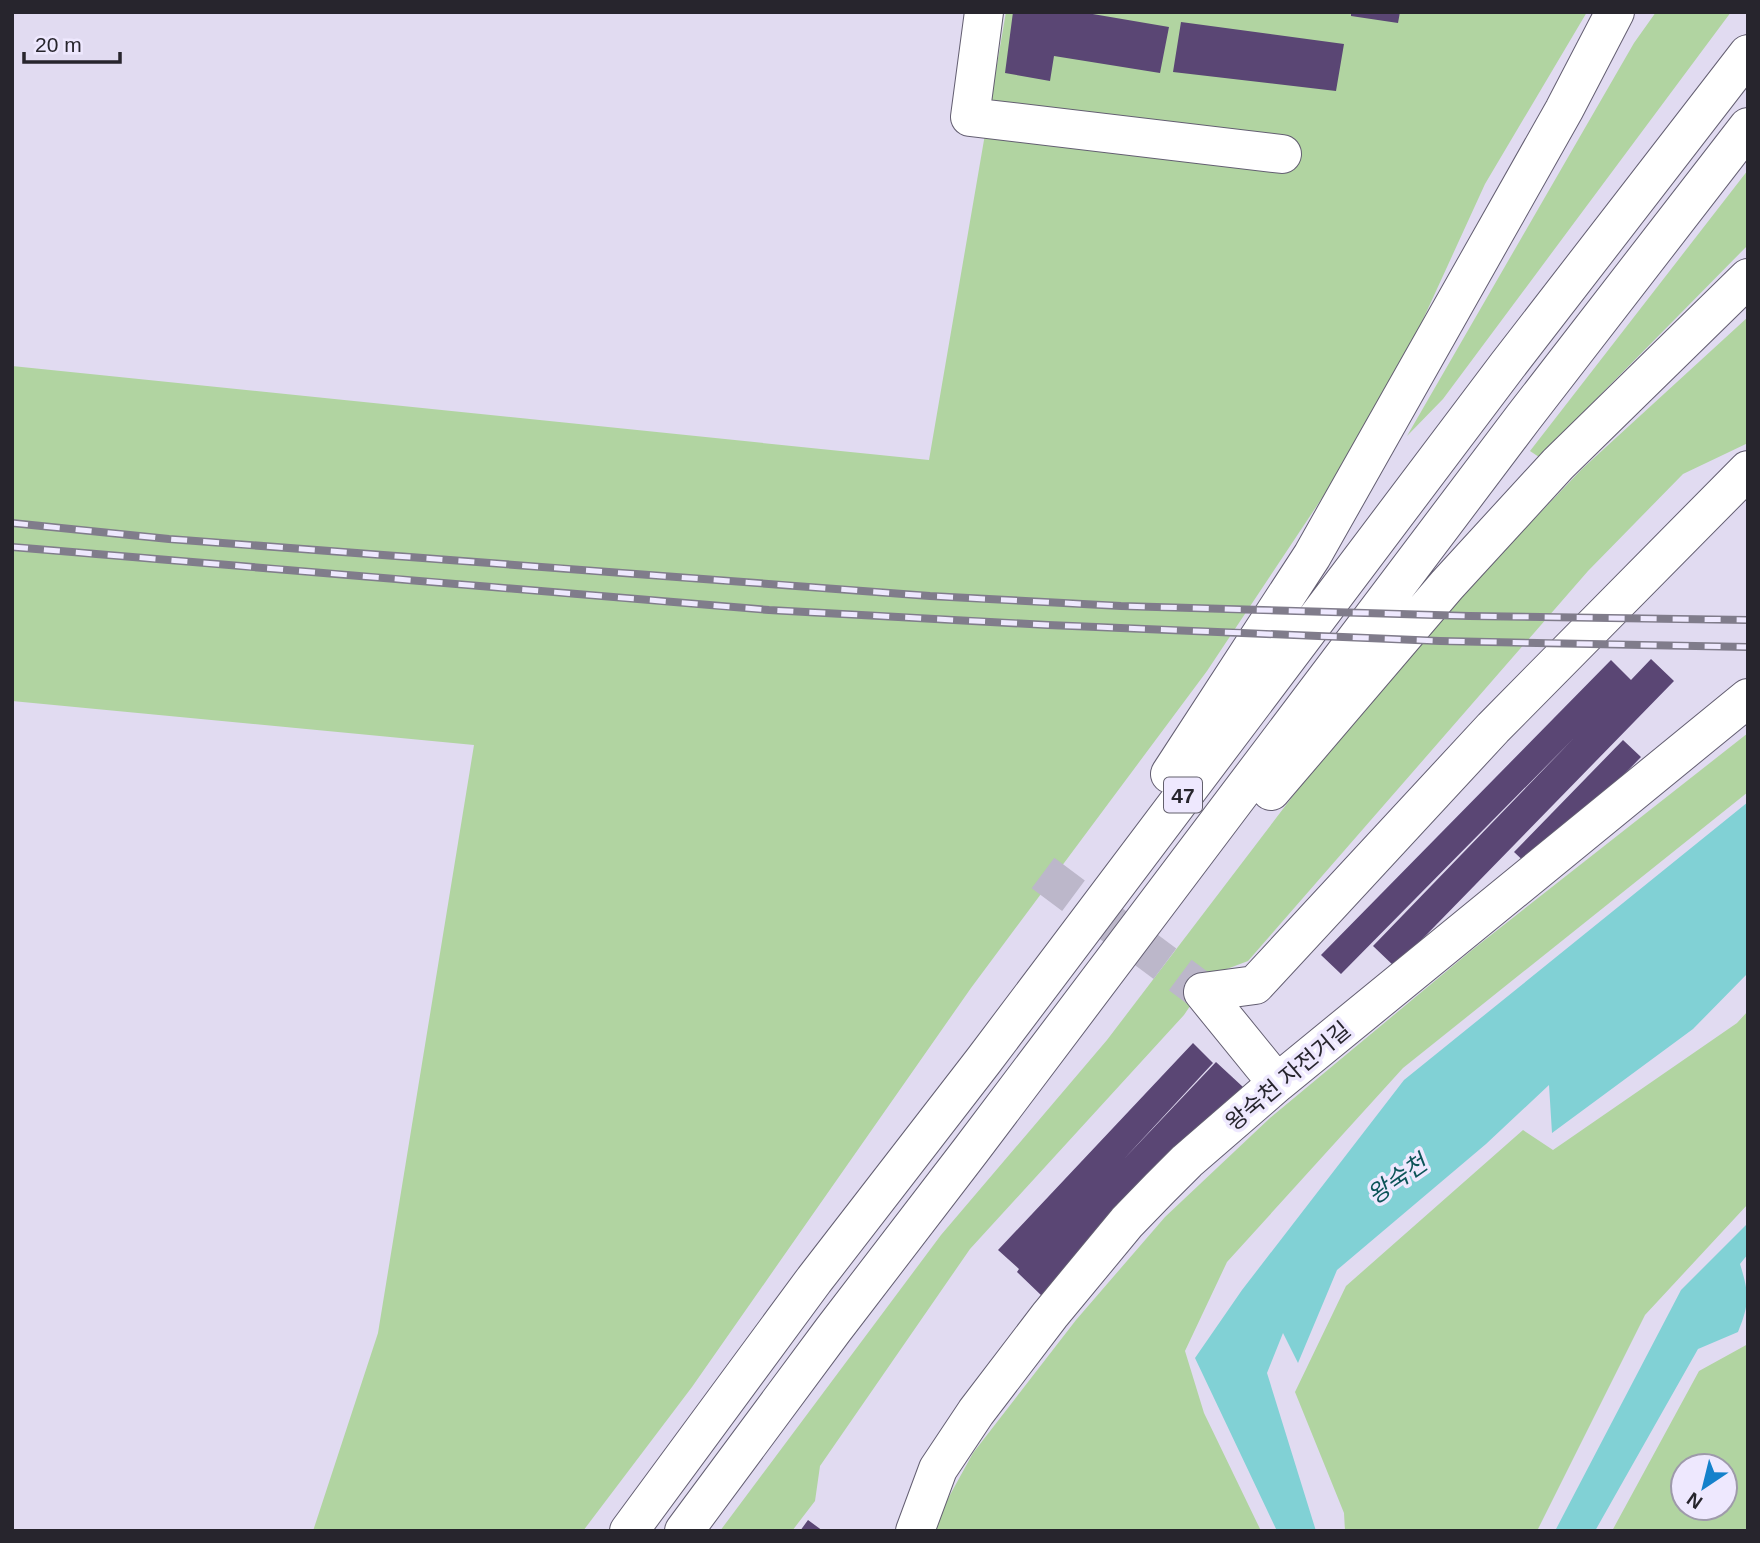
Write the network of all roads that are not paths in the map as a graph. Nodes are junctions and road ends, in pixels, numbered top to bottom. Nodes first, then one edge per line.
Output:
1 (984, 12) edge
2 (1615, 12) edge
3 (1640, 12) edge
4 (1745, 59) edge
5 (1564, 110) junction
6 (1748, 127) edge
7 (1282, 155) dead end
8 (1748, 278) edge
9 (1748, 470) edge
10 (1748, 698) edge
11 (984, 1060) junction
12 (1277, 1083) junction
13 (1019, 1084) junction
14 (629, 1531) edge
15 (684, 1531) edge
16 (915, 1531) edge

1 - 7 main road
2 - 5 main road
3 - 5 main road
4 - 11 main road, 47
5 - 11 main road
6 - 13 main road, 47
8 - 13 main road
9 - 12 main road
10 - 12 main road, 왕숙천 자전거길
11 - 14 main road, 47
12 - 16 main road, 왕숙천 자전거길
13 - 15 main road, 47

